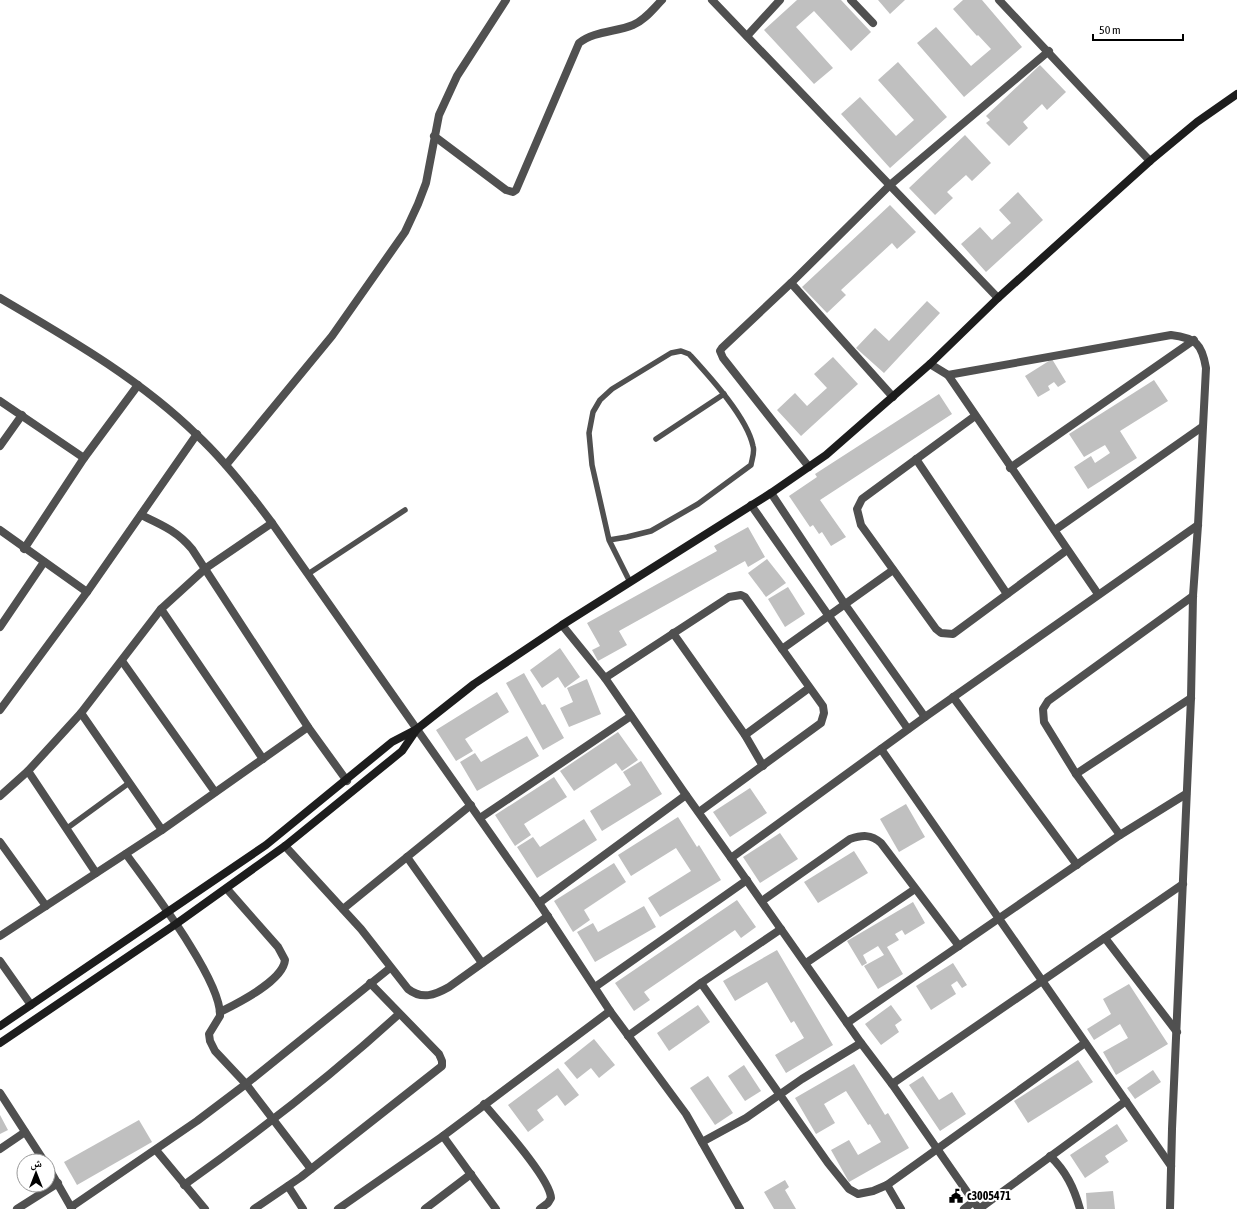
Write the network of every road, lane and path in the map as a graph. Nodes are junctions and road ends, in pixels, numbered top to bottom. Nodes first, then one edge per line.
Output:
1 (506, 0) edge
2 (662, 0) edge
3 (712, 0) edge
4 (780, 0) edge
5 (851, 0) edge
6 (1000, 0) edge
7 (873, 23) dead end
8 (747, 36) junction
9 (1049, 51) junction
10 (1237, 94) edge
11 (434, 136) junction
12 (1150, 161) junction
13 (890, 185) junction
14 (791, 282) junction
15 (0, 298) edge
16 (998, 298) junction
17 (1194, 340) junction
18 (930, 364) junction
19 (948, 375) junction
20 (138, 385) junction
21 (724, 394) junction
22 (893, 397) junction
23 (0, 401) edge
24 (22, 415) junction
25 (975, 416) junction
26 (1202, 427) junction
27 (197, 434) junction
28 (656, 439) dead end
29 (0, 446) edge
30 (84, 458) junction
31 (916, 459) junction
32 (226, 465) junction
33 (809, 467) junction
34 (1010, 468) junction
35 (771, 493) junction
36 (750, 505) junction
37 (404, 510) dead end
38 (141, 515) junction
39 (272, 523) junction
40 (1198, 525) junction
41 (1055, 530) junction
42 (0, 532) edge
43 (609, 540) junction
44 (24, 549) junction
45 (1067, 550) junction
46 (44, 562) junction
47 (206, 568) junction
48 (893, 570) junction
49 (308, 574) junction
50 (630, 582) junction
51 (87, 592) junction
52 (1007, 594) junction
53 (1098, 594) junction
54 (1193, 596) junction
55 (844, 603) junction
56 (161, 609) junction
57 (828, 616) junction
58 (562, 625) junction
59 (0, 627) edge
60 (673, 633) junction
61 (782, 649) junction
62 (122, 661) junction
63 (605, 678) junction
64 (809, 688) junction
65 (953, 697) junction
66 (1191, 698) junction
67 (0, 710) edge
68 (81, 713) junction
69 (631, 716) junction
70 (925, 717) junction
71 (308, 727) junction
72 (417, 728) junction
73 (908, 729) junction
74 (745, 735) junction
75 (881, 749) junction
76 (263, 759) junction
77 (763, 766) junction
78 (28, 771) junction
79 (1076, 774) junction
80 (347, 781) junction
81 (129, 783) junction
82 (215, 792) junction
83 (1186, 794) junction
84 (0, 796) edge
85 (686, 796) junction
86 (471, 805) junction
87 (699, 812) junction
88 (480, 818) junction
89 (66, 829) junction
90 (162, 830) junction
91 (1120, 835) junction
92 (0, 842) edge
93 (285, 846) junction
94 (126, 854) junction
95 (407, 857) junction
96 (731, 858) junction
97 (1078, 865) junction
98 (96, 873) junction
99 (747, 880) junction
100 (1183, 884) junction
101 (226, 888) junction
102 (915, 889) junction
103 (762, 901) junction
104 (539, 903) junction
105 (46, 906) junction
106 (343, 909) junction
107 (168, 913) junction
108 (548, 916) junction
109 (1000, 918) junction
110 (176, 924) junction
111 (781, 929) junction
112 (0, 936) edge
113 (1105, 938) junction
114 (959, 946) junction
115 (0, 961) edge
116 (482, 963) junction
117 (806, 963) junction
118 (390, 968) junction
119 (1041, 981) junction
120 (370, 982) junction
121 (701, 983) junction
122 (595, 987) junction
123 (31, 1005) junction
124 (610, 1011) junction
125 (220, 1012) junction
126 (399, 1014) junction
127 (847, 1023) junction
128 (0, 1026) edge
129 (1177, 1032) junction
130 (628, 1036) junction
131 (0, 1043) edge
132 (861, 1043) junction
133 (1085, 1043) junction
134 (246, 1084) junction
135 (892, 1084) junction
136 (0, 1093) edge
137 (779, 1095) junction
138 (1126, 1101) junction
139 (484, 1104) junction
140 (275, 1119) junction
141 (26, 1132) junction
142 (443, 1136) junction
143 (702, 1142) junction
144 (0, 1149) edge
145 (936, 1149) junction
146 (156, 1150) junction
147 (39, 1153) edge
148 (1050, 1156) junction
149 (1171, 1166) junction
150 (311, 1169) junction
151 (472, 1174) junction
152 (56, 1180) edge
153 (58, 1183) junction
154 (887, 1184) junction
155 (184, 1185) junction
156 (288, 1186) junction
157 (973, 1202) junction
158 (72, 1208) edge
159 (17, 1209) edge
160 (205, 1209) edge
161 (254, 1209) edge
162 (303, 1209) edge
163 (338, 1209) edge
164 (425, 1209) edge
165 (496, 1209) edge
166 (540, 1209) edge
167 (740, 1209) edge
168 (900, 1209) edge
169 (964, 1209) edge
170 (979, 1209) edge
171 (1080, 1209) edge
172 (1170, 1209) edge

1 - 11 street
2 - 11 street
3 - 8 street
4 - 8 street
5 - 7 street
6 - 9 street
8 - 13 street
9 - 12 street
9 - 13 street
10 - 12 main road
11 - 32 street
12 - 16 main road
13 - 14 street
13 - 16 street
14 - 22 street
14 - 33 street
15 - 20 street
16 - 18 main road
17 - 19 street
17 - 26 street
17 - 34 street
18 - 19 street
18 - 22 main road
19 - 25 street
20 - 27 street
20 - 30 street
21 - 28 lane
21 - 43 lane
21 - 43 lane
22 - 33 main road
23 - 24 street
24 - 29 street
24 - 30 street
25 - 31 street
25 - 34 street
26 - 40 street
26 - 41 street
27 - 32 street
27 - 38 street
30 - 44 street
31 - 48 street
31 - 52 street
32 - 39 street
33 - 35 main road
34 - 41 street
35 - 36 main road
35 - 55 street
36 - 50 main road
36 - 57 street
37 - 49 lane
38 - 47 street
38 - 51 street
39 - 47 street
39 - 49 street
40 - 53 street
40 - 54 street
41 - 45 street
42 - 44 street
43 - 50 lane
44 - 46 street
45 - 52 street
45 - 53 street
46 - 51 street
46 - 59 street
47 - 56 street
47 - 71 street
48 - 52 street
48 - 55 street
49 - 72 street
50 - 58 main road
51 - 67 street
53 - 65 street
54 - 66 street
54 - 79 street
55 - 57 street
55 - 70 street
56 - 62 street
56 - 76 street
57 - 61 street
57 - 73 street
58 - 63 street
58 - 72 main road
60 - 61 street
60 - 63 street
60 - 74 street
61 - 64 street
62 - 68 street
62 - 82 street
63 - 69 street
64 - 74 street
64 - 77 street
65 - 70 street
65 - 97 street
66 - 79 street
66 - 83 street
68 - 78 street
68 - 81 street
69 - 85 street
69 - 88 street
70 - 73 street
71 - 76 street
71 - 80 street
72 - 80 main road
72 - 86 street
72 - 93 main road
73 - 75 street
74 - 77 street
75 - 96 street
75 - 109 street
76 - 82 street
77 - 87 street
78 - 84 street
78 - 89 street
79 - 91 street
80 - 107 main road
81 - 89 lane
81 - 90 street
82 - 90 street
83 - 91 street
83 - 100 street
85 - 87 street
85 - 104 street
86 - 88 street
86 - 95 street
87 - 96 street
88 - 104 street
89 - 98 street
90 - 94 street
91 - 97 street
92 - 105 street
93 - 101 main road
93 - 106 street
94 - 98 street
94 - 107 street
95 - 106 street
95 - 116 street
96 - 99 street
97 - 109 street
98 - 105 street
99 - 103 street
99 - 122 street
100 - 113 street
100 - 129 street
101 - 110 main road
101 - 125 street
102 - 103 street
102 - 114 street
102 - 117 street
103 - 111 street
104 - 108 street
105 - 112 street
106 - 118 street
107 - 110 street
107 - 123 main road
108 - 116 street
108 - 122 street
109 - 114 street
109 - 119 street
110 - 125 street
110 - 131 main road
111 - 117 street
111 - 121 street
113 - 119 street
113 - 129 street
114 - 127 street
115 - 123 street
116 - 118 street
117 - 127 street
118 - 120 street
119 - 133 street
119 - 135 street
120 - 126 street
120 - 134 street
121 - 130 street
121 - 137 street
122 - 124 street
123 - 128 main road
124 - 130 street
124 - 139 street
125 - 134 street
126 - 140 street
126 - 150 street
127 - 132 street
129 - 149 street
130 - 143 street
132 - 135 street
132 - 137 street
133 - 138 street
133 - 145 street
134 - 140 street
134 - 146 street
135 - 145 street
136 - 141 street
137 - 143 street
137 - 154 street
138 - 148 street
138 - 149 street
139 - 142 street
139 - 166 street
140 - 150 street
140 - 155 street
141 - 144 street
141 - 147 street
142 - 151 street
142 - 163 street
143 - 167 street
145 - 154 street
145 - 157 street
146 - 155 street
146 - 158 street
148 - 170 street
148 - 171 street
149 - 172 street
150 - 156 street
151 - 164 street
151 - 165 street
152 - 153 street
153 - 158 street
153 - 159 street
154 - 168 street
155 - 160 street
156 - 161 street
156 - 162 street
157 - 169 street
157 - 170 street

